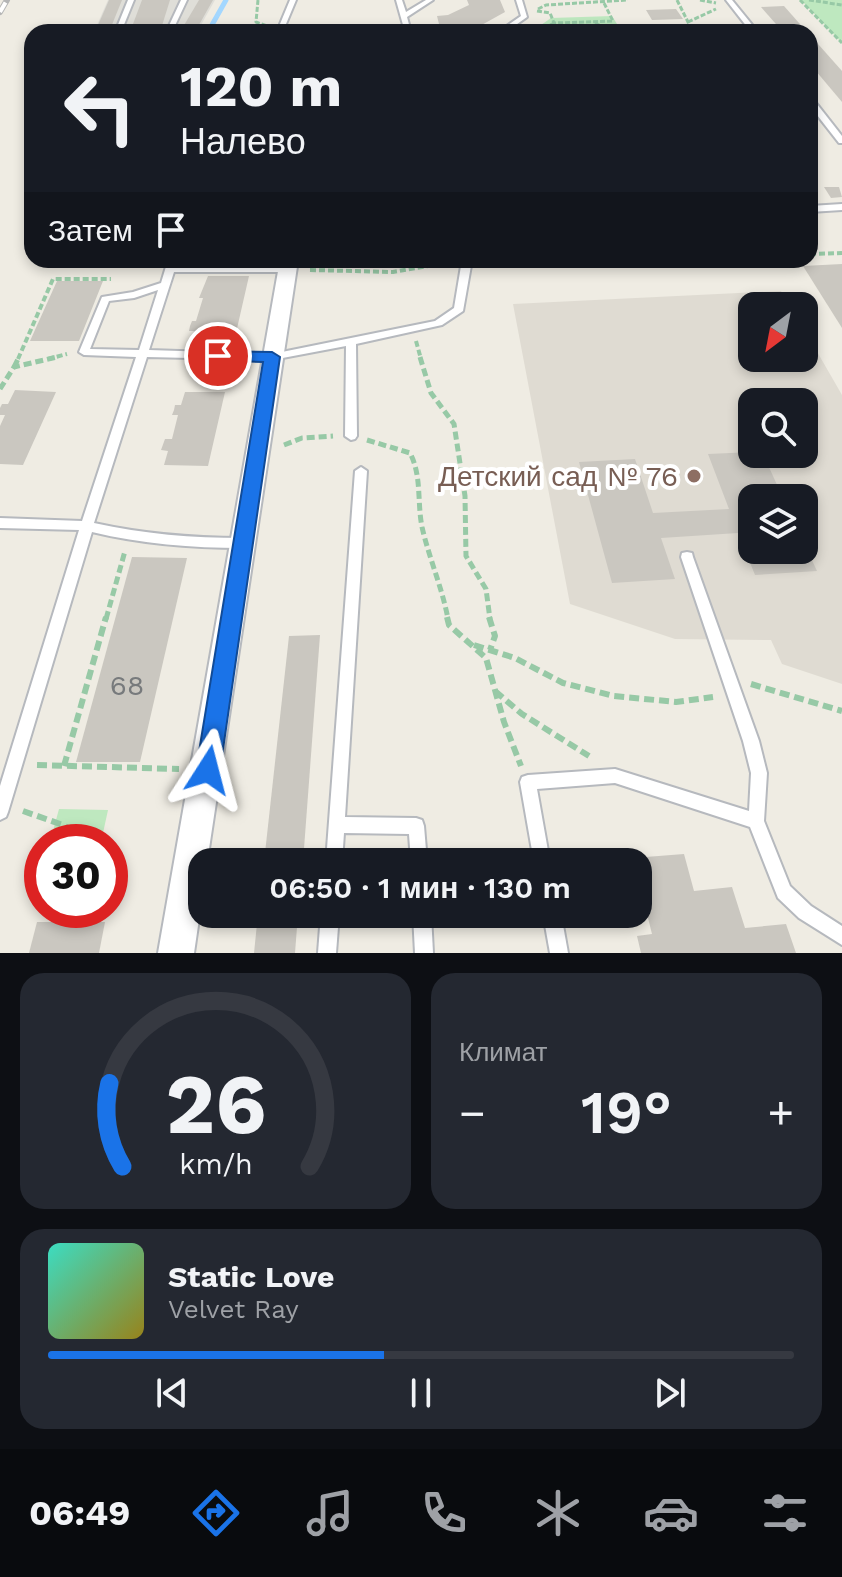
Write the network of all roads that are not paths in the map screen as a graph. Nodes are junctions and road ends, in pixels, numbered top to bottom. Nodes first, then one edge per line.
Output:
1 (131, 0) edge
2 (184, 0) edge
3 (293, 0) edge
4 (399, 0) edge
5 (430, 0) edge
6 (519, 0) edge
7 (729, 0) edge
8 (404, 16) junction
9 (121, 24) edge
10 (173, 24) edge
11 (283, 24) edge
12 (406, 24) edge
13 (513, 24) edge
14 (748, 24) edge
15 (818, 111) edge
16 (842, 141) edge
17 (818, 209) edge
18 (841, 209) edge
19 (171, 268) edge
20 (287, 268) edge
21 (466, 268) edge
22 (165, 285) junction
23 (351, 343) junction
24 (143, 353) junction
25 (272, 357) junction
26 (351, 436) road end
27 (361, 471) dead end
28 (0, 523) edge
29 (87, 526) junction
30 (243, 543) junction
31 (687, 557) dead end
32 (8, 774) edge
33 (1, 808) edge
34 (756, 821) junction
35 (336, 825) junction
36 (335, 848) edge
37 (418, 848) edge
38 (540, 848) edge
39 (329, 928) edge
40 (423, 928) edge
41 (555, 928) edge
42 (842, 936) edge
43 (176, 953) edge
44 (327, 953) edge
45 (424, 953) edge
46 (559, 953) edge

1 - 9 lane
2 - 10 lane
3 - 11 lane
4 - 8 lane
5 - 8 lane
6 - 13 lane
7 - 14 lane
8 - 12 lane
15 - 16 lane
17 - 18 lane
19 - 22 lane
20 - 25 street
21 - 23 lane
22 - 24 lane
22 - 24 lane
23 - 25 lane
23 - 26 lane
24 - 25 lane
24 - 29 lane
25 - 30 street
27 - 35 lane
28 - 29 lane
29 - 30 lane
29 - 32 lane
30 - 43 street
31 - 34 lane
32 - 33 lane
34 - 38 lane
34 - 42 lane
35 - 36 lane
35 - 37 lane
39 - 44 lane
40 - 45 lane
41 - 46 lane

